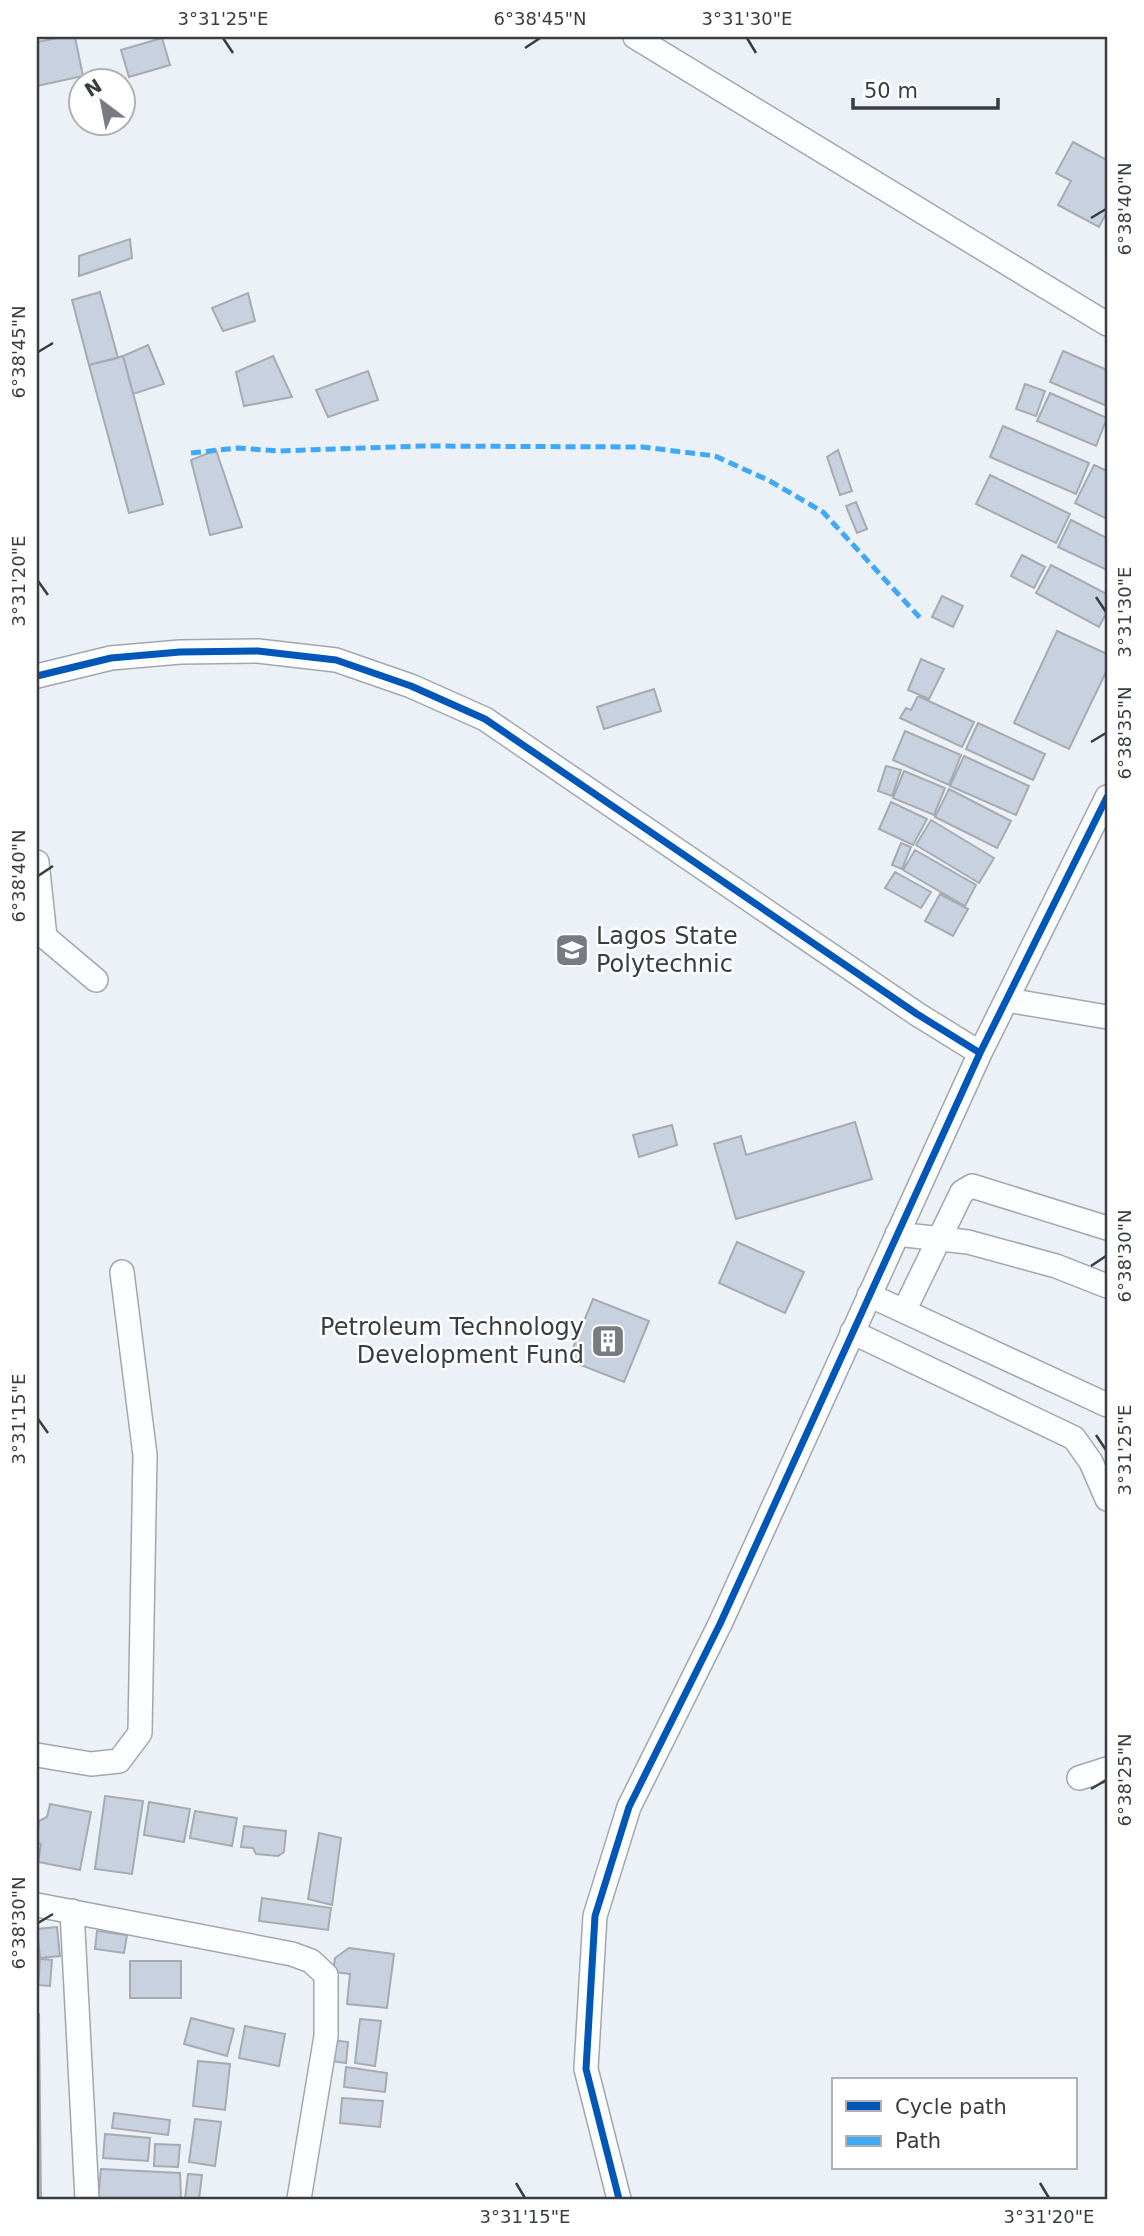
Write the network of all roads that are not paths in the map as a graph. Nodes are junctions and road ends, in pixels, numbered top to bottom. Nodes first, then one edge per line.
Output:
1 (635, 37) edge
2 (1107, 324) edge
3 (37, 676) edge
4 (1107, 797) edge
5 (37, 862) edge
6 (96, 980) dead end
7 (1007, 1000) junction
8 (1107, 1017) edge
9 (980, 1053) junction
10 (1107, 1228) edge
11 (897, 1234) junction
12 (939, 1238) junction
13 (122, 1272) dead end
14 (1107, 1286) edge
15 (869, 1294) junction
16 (904, 1311) junction
17 (852, 1332) junction
18 (1107, 1405) edge
19 (1107, 1499) edge
20 (37, 1755) edge
21 (1107, 1769) edge
22 (1079, 1778) dead end
23 (37, 1905) edge
24 (72, 1911) junction
25 (87, 2199) edge
26 (299, 2199) edge
27 (619, 2199) edge

1 - 2 street
3 - 9 street
4 - 7 street
5 - 6 street
7 - 8 street
7 - 9 street
9 - 11 street
10 - 12 street
11 - 12 street
11 - 15 street
12 - 14 street
12 - 16 street
13 - 20 street
15 - 16 street
15 - 17 street
16 - 18 street
17 - 19 street
17 - 27 street
21 - 22 street
23 - 24 street
24 - 25 street
24 - 26 street

